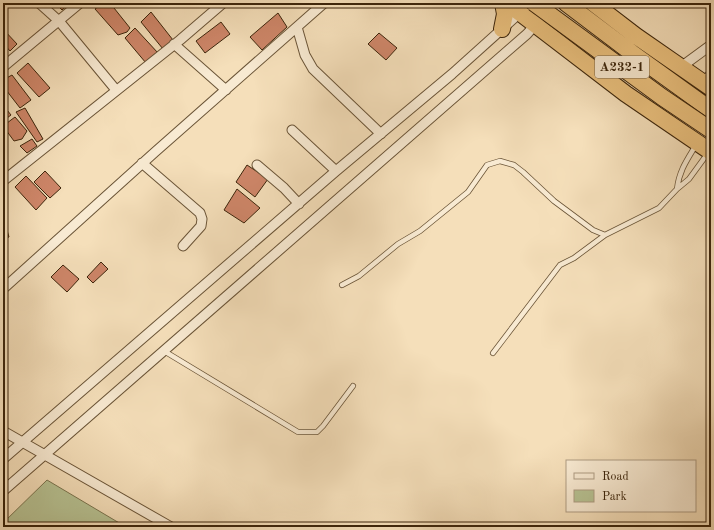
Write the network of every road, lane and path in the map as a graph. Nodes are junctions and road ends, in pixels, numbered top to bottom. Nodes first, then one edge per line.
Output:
1 (40, 3) edge
2 (80, 3) edge
3 (223, 3) edge
4 (324, 3) edge
5 (503, 3) edge
6 (507, 3) edge
7 (534, 3) edge
8 (548, 3) edge
9 (566, 3) edge
10 (593, 3) edge
11 (525, 8) edge
12 (59, 21) junction
13 (535, 25) junction
14 (297, 27) junction
15 (502, 29) junction
16 (174, 44) junction
17 (711, 47) edge
18 (3, 67) edge
19 (682, 67) junction
20 (708, 81) edge
21 (116, 90) junction
22 (226, 90) junction
23 (711, 110) edge
24 (292, 130) dead end
25 (711, 130) edge
26 (381, 134) junction
27 (706, 149) edge
28 (142, 163) junction
29 (257, 165) dead end
30 (336, 171) junction
31 (3, 181) edge
32 (677, 188) junction
33 (299, 204) junction
34 (605, 235) junction
35 (183, 246) dead end
36 (342, 285) dead end
37 (3, 289) edge
38 (164, 351) junction
39 (493, 353) dead end
40 (353, 386) dead end
41 (3, 431) edge
42 (23, 442) junction
43 (45, 455) junction
44 (3, 459) edge
45 (3, 491) edge
46 (171, 527) edge

1 - 12 street
2 - 12 street
3 - 16 street
4 - 14 street
5 - 15 highway
6 - 11 highway
7 - 25 highway, A232-1, bridge
8 - 13 street
9 - 23 highway, A232-1
10 - 19 highway
11 - 13 highway
11 - 15 street
12 - 18 street
12 - 21 street
13 - 27 highway
13 - 38 street
14 - 22 street
14 - 26 street
15 - 26 street
16 - 21 street
16 - 22 street
17 - 19 street
19 - 20 highway
21 - 31 street
22 - 28 street
24 - 30 street
26 - 30 street
27 - 32 lane
27 - 32 lane
28 - 35 street
28 - 37 street
29 - 33 street
30 - 33 street
32 - 34 lane
33 - 42 street
34 - 36 lane
34 - 39 lane
38 - 40 lane
38 - 43 street
41 - 42 street
42 - 43 street
42 - 44 street
43 - 45 street
43 - 46 street

